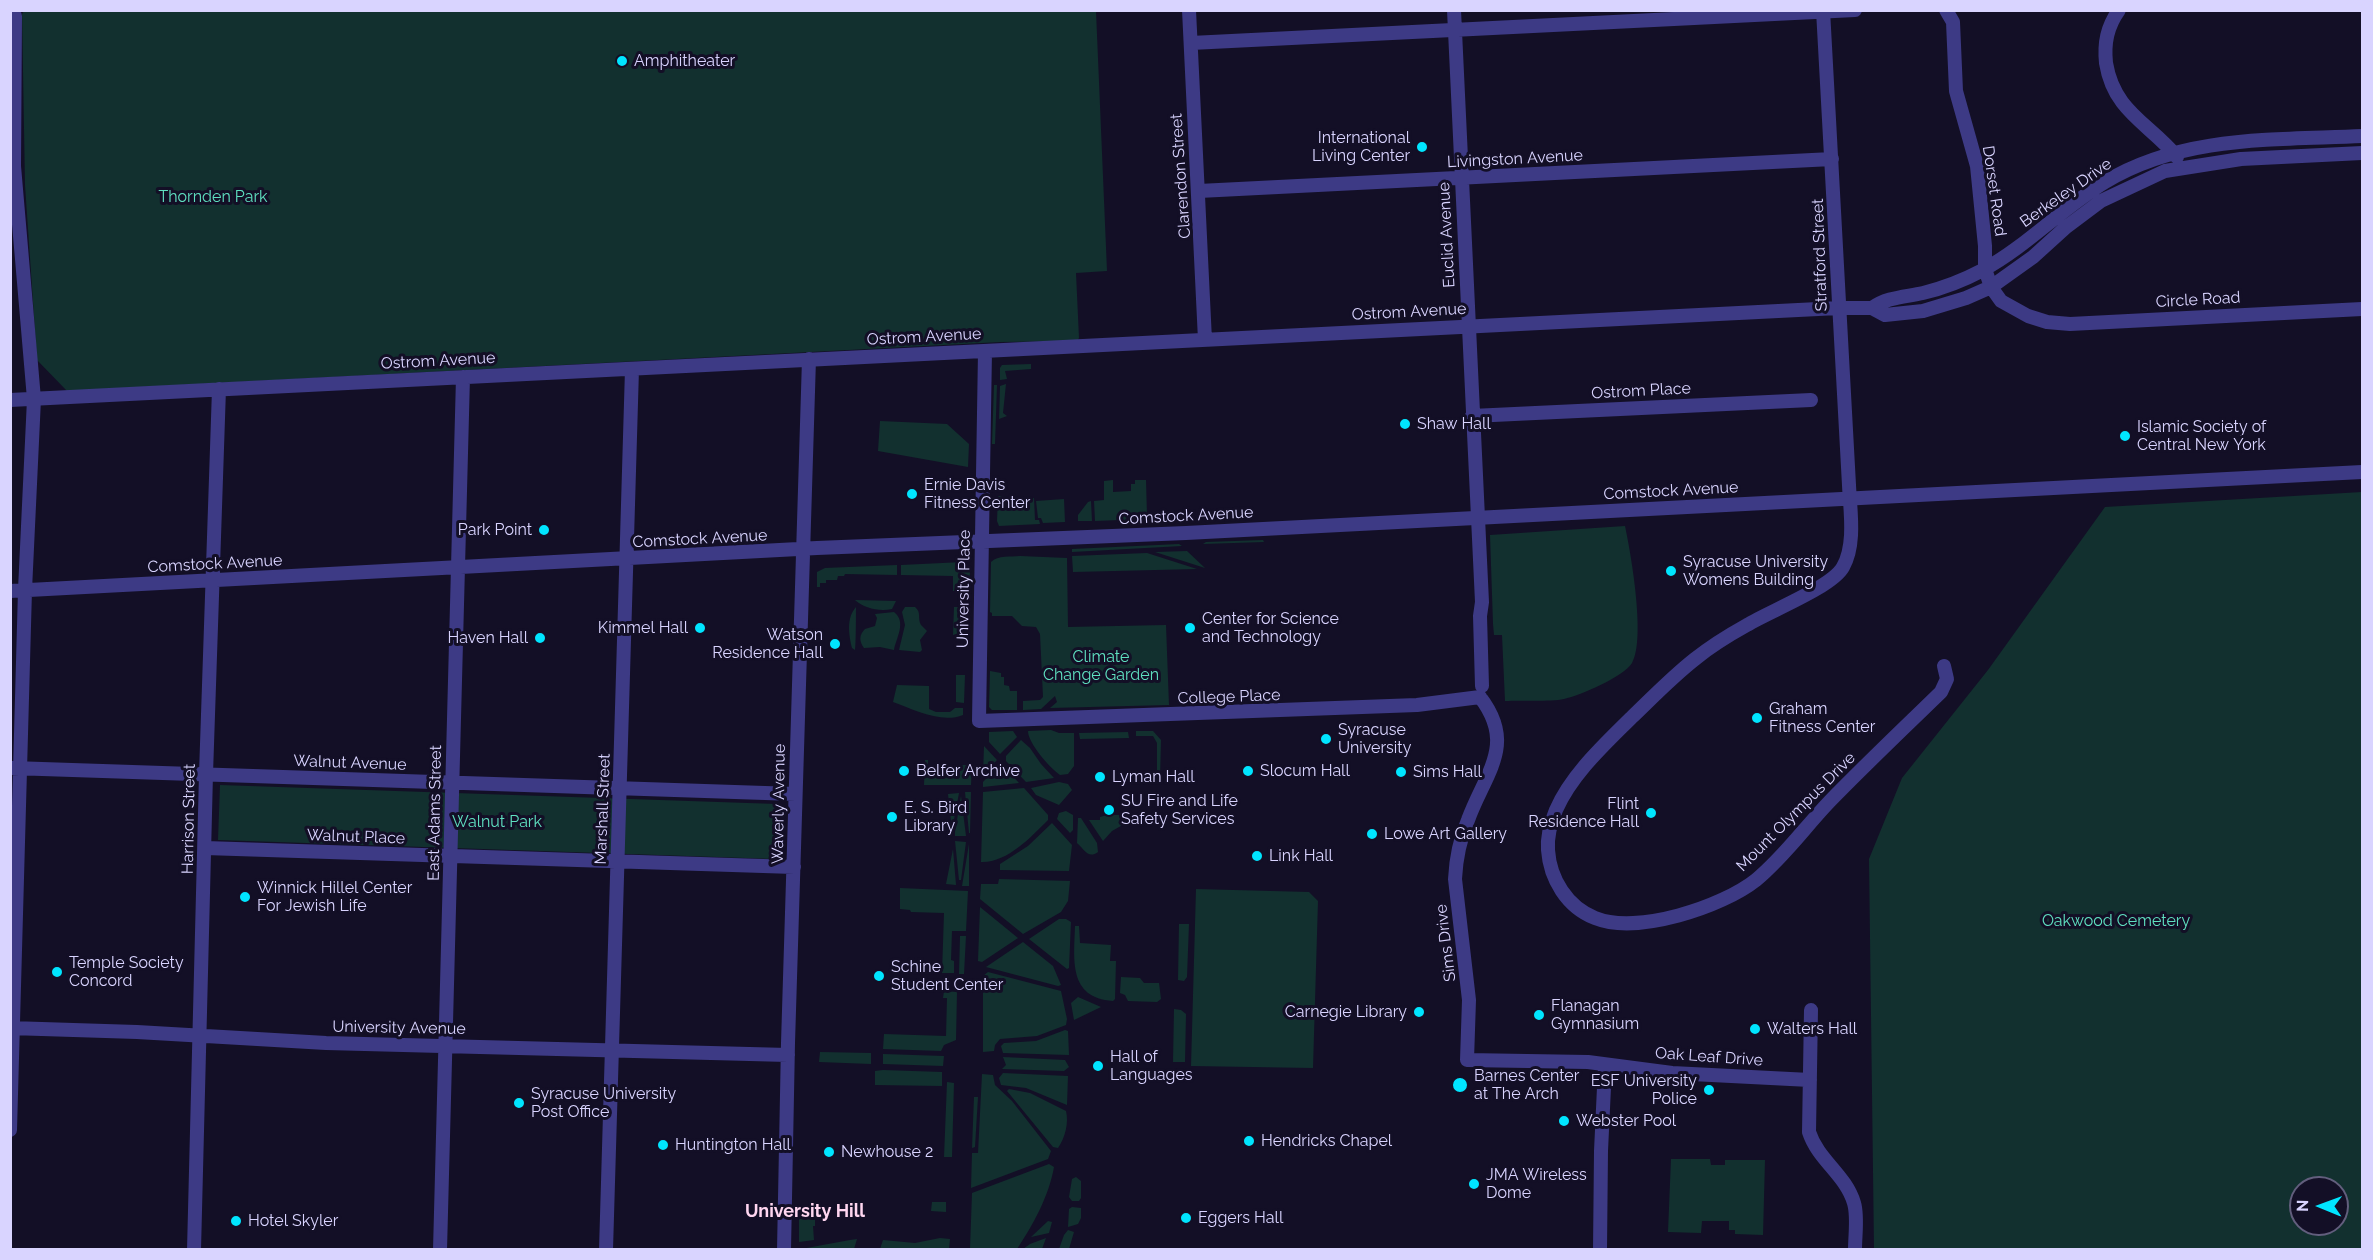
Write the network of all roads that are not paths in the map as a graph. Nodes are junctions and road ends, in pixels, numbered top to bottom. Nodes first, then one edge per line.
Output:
1 (1189, 10) edge
2 (1454, 10) edge
3 (1855, 10) edge
4 (1946, 10) edge
5 (2119, 10) edge
6 (1823, 11) edge
7 (14, 18) edge
8 (1455, 29) junction
9 (1191, 43) junction
10 (2362, 135) edge
11 (2173, 153) junction
12 (2362, 153) edge
13 (1832, 159) junction
14 (2184, 166) junction
15 (1461, 178) junction
16 (1199, 191) junction
17 (1985, 269) junction
18 (1990, 286) junction
19 (1838, 308) junction
20 (1872, 308) junction
21 (2362, 309) edge
22 (1469, 326) junction
23 (1205, 340) junction
24 (985, 351) junction
25 (809, 359) junction
26 (632, 369) junction
27 (463, 377) junction
28 (219, 389) junction
29 (34, 399) junction
30 (10, 400) edge
31 (1811, 400) dead end
32 (1472, 416) junction
33 (2362, 472) edge
34 (1850, 498) junction
35 (1477, 517) junction
36 (982, 542) junction
37 (804, 549) junction
38 (627, 560) junction
39 (458, 569) junction
40 (212, 580) junction
41 (25, 590) junction
42 (10, 591) edge
43 (1944, 666) dead end
44 (1481, 691) junction
45 (979, 721) joint
46 (15, 768) edge
47 (206, 774) junction
48 (451, 784) junction
49 (620, 788) junction
50 (795, 794) junction
51 (205, 848) junction
52 (450, 855) junction
53 (618, 860) junction
54 (794, 867) junction
55 (1811, 1010) dead end
56 (12, 1028) edge
57 (199, 1036) junction
58 (446, 1045) junction
59 (613, 1049) junction
60 (788, 1055) junction
61 (1605, 1066) junction
62 (1810, 1080) junction
63 (10, 1130) edge
64 (194, 1250) edge
65 (440, 1250) edge
66 (606, 1250) edge
67 (784, 1250) edge
68 (1600, 1250) edge
69 (1855, 1250) edge

1 - 9 street, Clarendon Street
2 - 8 street, Euclid Avenue
3 - 6 street
4 - 17 street, Dorset Road
5 - 11 street
6 - 8 street
6 - 13 street, Stratford Street
7 - 29 street
8 - 9 street
8 - 15 street, Euclid Avenue
9 - 16 street, Clarendon Street
10 - 11 street, Berkeley Drive
11 - 14 street
11 - 17 street, Berkeley Drive
12 - 14 street, Berkeley Drive
13 - 15 street, Livingston Avenue
13 - 19 street, Stratford Street
14 - 18 street, Berkeley Drive
15 - 16 street, Livingston Avenue
15 - 22 street, Euclid Avenue
16 - 23 street, Clarendon Street
17 - 18 street, Dorset Road
17 - 20 street, Berkeley Drive
18 - 20 street, Berkeley Drive
18 - 21 street, Circle Road
19 - 20 street, Berkeley Drive
19 - 22 street, Ostrom Avenue
19 - 34 street, Stratford Street
22 - 23 street, Ostrom Avenue
22 - 32 street, Euclid Avenue
23 - 24 street, Ostrom Avenue
24 - 25 street, Ostrom Avenue
24 - 36 street, University Place
25 - 26 street, Ostrom Avenue
25 - 37 street, Waverly Avenue
26 - 27 street, Ostrom Avenue
26 - 38 street, Marshall Street
27 - 28 street, Ostrom Avenue
27 - 39 street, East Adams Street
28 - 29 street, Ostrom Avenue
28 - 40 street, Harrison Street
29 - 30 street, Ostrom Avenue
29 - 41 street
31 - 32 street, Ostrom Place
32 - 35 street, Euclid Avenue
33 - 34 street, Comstock Avenue
34 - 35 street, Comstock Avenue
34 - 43 street, Mount Olympus Drive
35 - 36 street, Comstock Avenue
35 - 44 street, Euclid Avenue
36 - 37 street, Comstock Avenue
36 - 45 street, University Place
37 - 38 street, Comstock Avenue
37 - 50 street, Waverly Avenue
38 - 39 street, Comstock Avenue
38 - 49 street, Marshall Street
39 - 40 street, Comstock Avenue
39 - 48 street, East Adams Street
40 - 41 street, Comstock Avenue
40 - 47 street, Harrison Street
41 - 42 street, Comstock Avenue
41 - 46 street
44 - 45 street, College Place
44 - 61 street, Sims Drive
46 - 47 street, Walnut Avenue
46 - 56 street
47 - 48 street, Walnut Avenue
47 - 51 street, Harrison Street
48 - 49 street, Walnut Avenue
48 - 52 street, East Adams Street
49 - 50 street, Walnut Avenue
49 - 53 street, Marshall Street
50 - 54 street, Waverly Avenue
51 - 52 street, Walnut Place
51 - 57 street, Harrison Street
52 - 53 street, Walnut Place
52 - 58 street, East Adams Street
53 - 54 street, Walnut Place
53 - 59 street, Marshall Street
54 - 60 street, Waverly Avenue
55 - 62 street
56 - 57 street, University Avenue
56 - 63 street
57 - 58 street, University Avenue
57 - 64 street, Harrison Street
58 - 59 street, University Avenue
58 - 65 street, East Adams Street
59 - 60 street, University Avenue
59 - 66 street, Marshall Street
60 - 67 street, Waverly Avenue
61 - 62 street, Oak Leaf Drive
61 - 68 street
62 - 69 street

